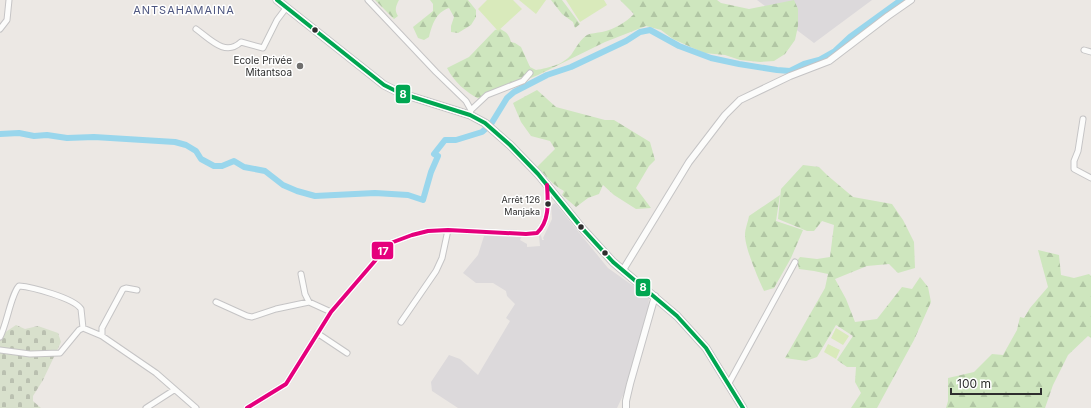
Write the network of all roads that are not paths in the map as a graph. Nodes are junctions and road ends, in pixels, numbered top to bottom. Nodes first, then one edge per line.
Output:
1 (9, 0) edge
2 (277, 0) edge
3 (368, 0) edge
4 (911, 0) edge
5 (286, 8) junction
6 (0, 29) edge
7 (196, 29) dead end
8 (1084, 50) dead end
9 (1091, 52) edge
10 (530, 73) dead end
11 (471, 112) junction
12 (1083, 119) dead end
13 (1091, 178) edge
14 (548, 186) junction
15 (448, 230) junction
16 (795, 262) dead end
17 (623, 270) junction
18 (301, 274) dead end
19 (137, 290) dead end
20 (655, 296) junction
21 (216, 302) dead end
22 (309, 302) junction
23 (331, 312) junction
24 (401, 322) dead end
25 (83, 328) junction
26 (317, 334) junction
27 (102, 336) junction
28 (0, 337) edge
29 (0, 350) edge
30 (347, 353) dead end
31 (729, 383) junction
32 (174, 390) junction
33 (146, 408) edge
34 (196, 408) edge
35 (247, 408) edge
36 (626, 408) edge
37 (743, 408) edge

1 - 6 street
2 - 5 main road
3 - 11 street
4 - 17 street
5 - 7 street
5 - 11 main road
8 - 9 street
10 - 11 street
11 - 14 main road
12 - 13 street
14 - 15 street
14 - 17 main road
15 - 23 street
15 - 24 street
16 - 31 street
17 - 20 main road
18 - 22 street
19 - 27 street
20 - 31 main road
20 - 36 street
21 - 22 street
22 - 23 street
23 - 26 street
25 - 27 street
25 - 28 street
25 - 29 street
26 - 30 street
26 - 35 street
27 - 32 street
31 - 37 main road
32 - 33 street
32 - 34 street

